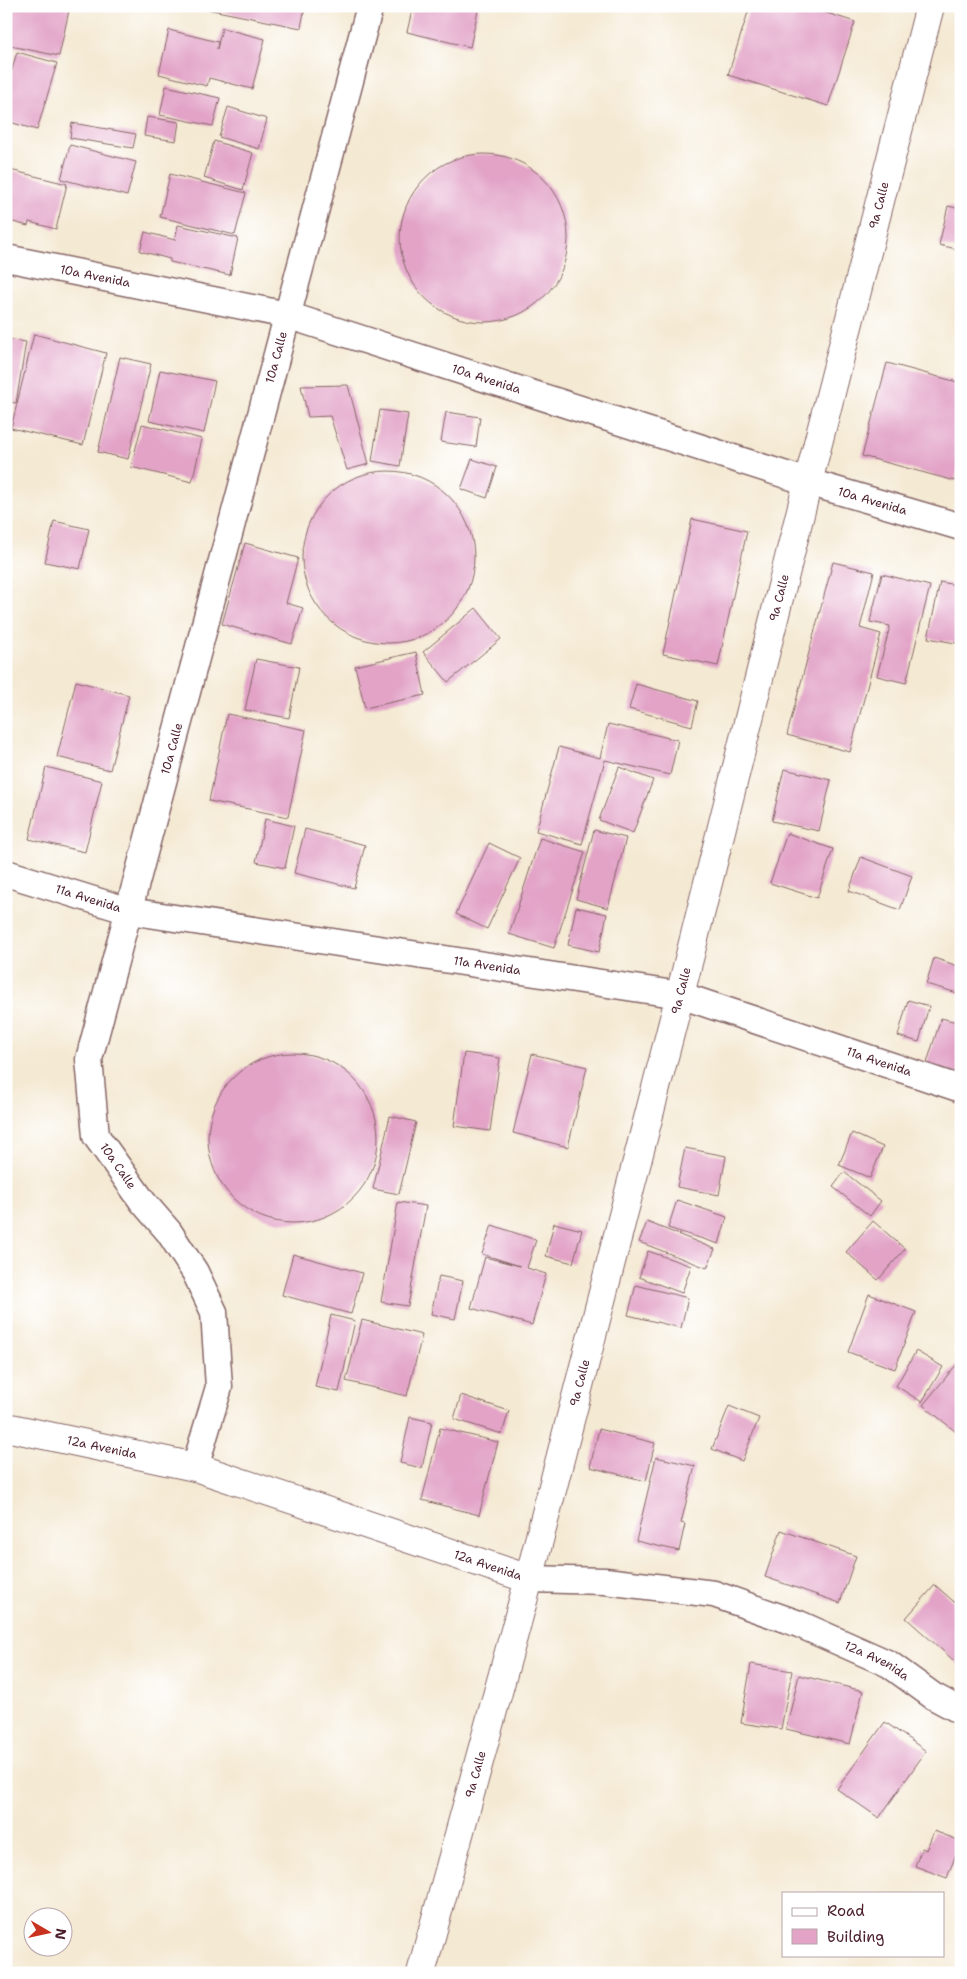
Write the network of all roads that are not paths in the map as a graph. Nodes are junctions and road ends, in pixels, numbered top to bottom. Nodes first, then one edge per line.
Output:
1 (370, 6) edge
2 (930, 6) edge
3 (6, 258) edge
4 (287, 315) junction
5 (808, 482) junction
6 (961, 527) edge
7 (6, 873) edge
8 (129, 911) junction
9 (680, 995) junction
10 (961, 1089) edge
11 (6, 1427) edge
12 (195, 1467) junction
13 (529, 1578) junction
14 (961, 1711) edge
15 (421, 1973) edge

1 - 4 street, 10a Calle
2 - 5 street, 9a Calle
3 - 4 street, 10a Avenida
4 - 5 street, 10a Avenida
4 - 8 street, 10a Calle
5 - 6 street, 10a Avenida
5 - 9 street, 9a Calle
7 - 8 street, 11a Avenida
8 - 9 street, 11a Avenida
8 - 12 street, 10a Calle
9 - 10 street, 11a Avenida
9 - 13 street, 9a Calle
11 - 12 street, 12a Avenida
12 - 13 street, 12a Avenida
13 - 14 street, 12a Avenida
13 - 15 street, 9a Calle

